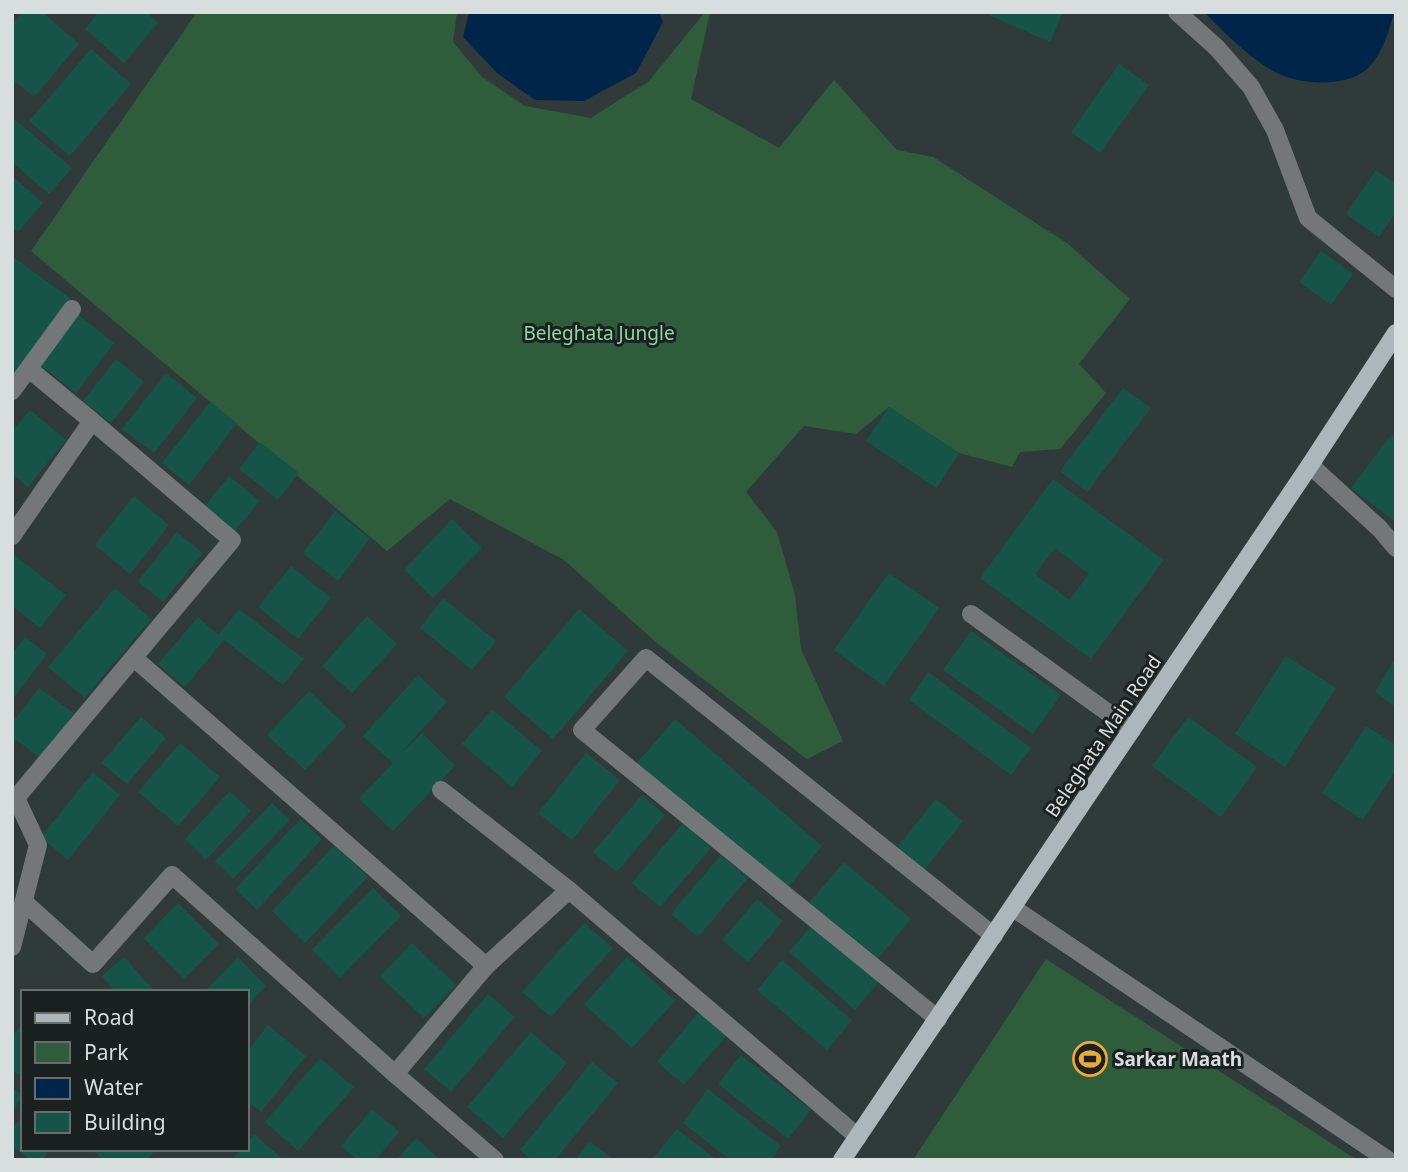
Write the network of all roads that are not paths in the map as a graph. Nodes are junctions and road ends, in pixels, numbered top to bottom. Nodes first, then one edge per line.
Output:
1 (1177, 12) edge
2 (1396, 289) edge
3 (72, 309) dead end
4 (1396, 332) edge
5 (29, 369) junction
6 (12, 391) edge
7 (92, 421) junction
8 (1310, 466) junction
9 (12, 536) edge
10 (1396, 548) edge
11 (971, 614) dead end
12 (134, 658) junction
13 (1132, 730) junction
14 (441, 790) dead end
15 (14, 797) edge
16 (569, 890) junction
17 (24, 902) junction
18 (1013, 908) junction
19 (993, 936) junction
20 (12, 947) edge
21 (486, 966) junction
22 (937, 1019) junction
23 (395, 1074) junction
24 (858, 1137) junction
25 (495, 1160) edge
26 (842, 1160) edge
27 (1388, 1160) edge

1 - 2 street
3 - 5 street
4 - 8 main road, Beleghata Main Road
5 - 6 street
5 - 7 street
7 - 9 street
7 - 12 street
8 - 10 street
8 - 13 main road, Beleghata Main Road
11 - 13 street
12 - 15 street
12 - 21 street
13 - 18 main road, Beleghata Main Road
14 - 16 street
15 - 17 street
16 - 21 street
16 - 24 street
17 - 20 street
17 - 23 street
18 - 19 main road, Beleghata Main Road
18 - 27 street
19 - 22 main road, Beleghata Main Road
19 - 22 street
21 - 23 street
22 - 24 main road, Beleghata Main Road
23 - 25 street
24 - 26 main road, Beleghata Main Road

